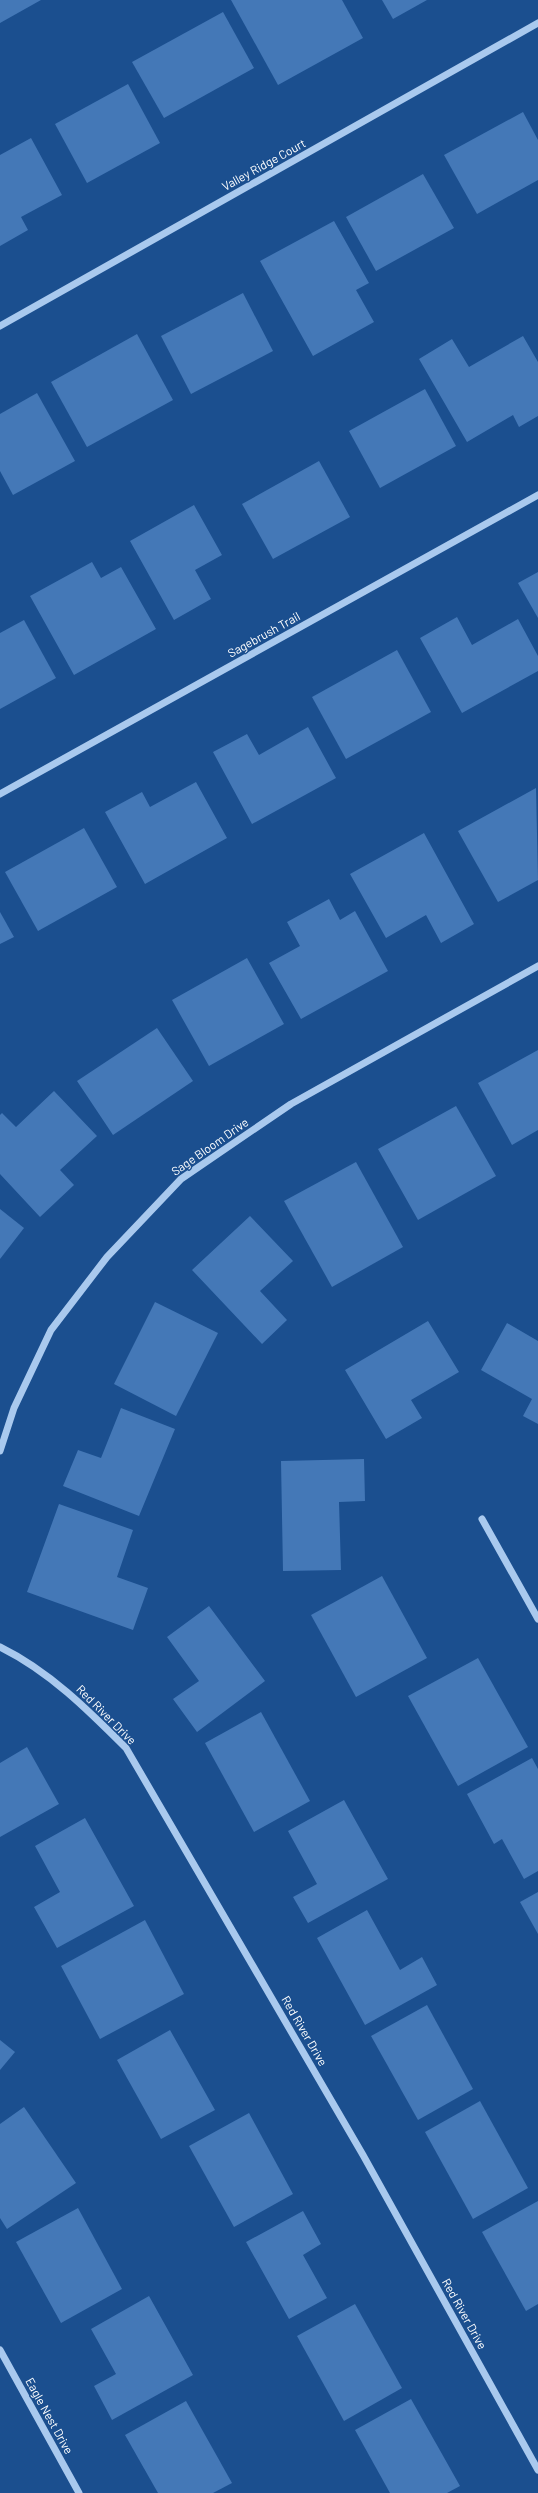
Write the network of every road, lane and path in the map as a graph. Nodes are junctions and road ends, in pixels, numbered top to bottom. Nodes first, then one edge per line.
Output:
1 (538, 23) edge
2 (0, 326) edge
3 (538, 496) edge
4 (0, 794) edge
5 (538, 966) edge
6 (0, 1452) edge
7 (482, 1519) dead end
8 (538, 1619) edge
9 (0, 1647) edge
10 (0, 2350) edge
11 (538, 2470) edge
12 (79, 2493) edge

1 - 2 street, Valley Ridge Court
3 - 4 street, Sagebrush Trail
5 - 6 street, Sage Bloom Drive
7 - 8 street
9 - 11 street, Red River Drive
10 - 12 street, Eagle Nest Drive

